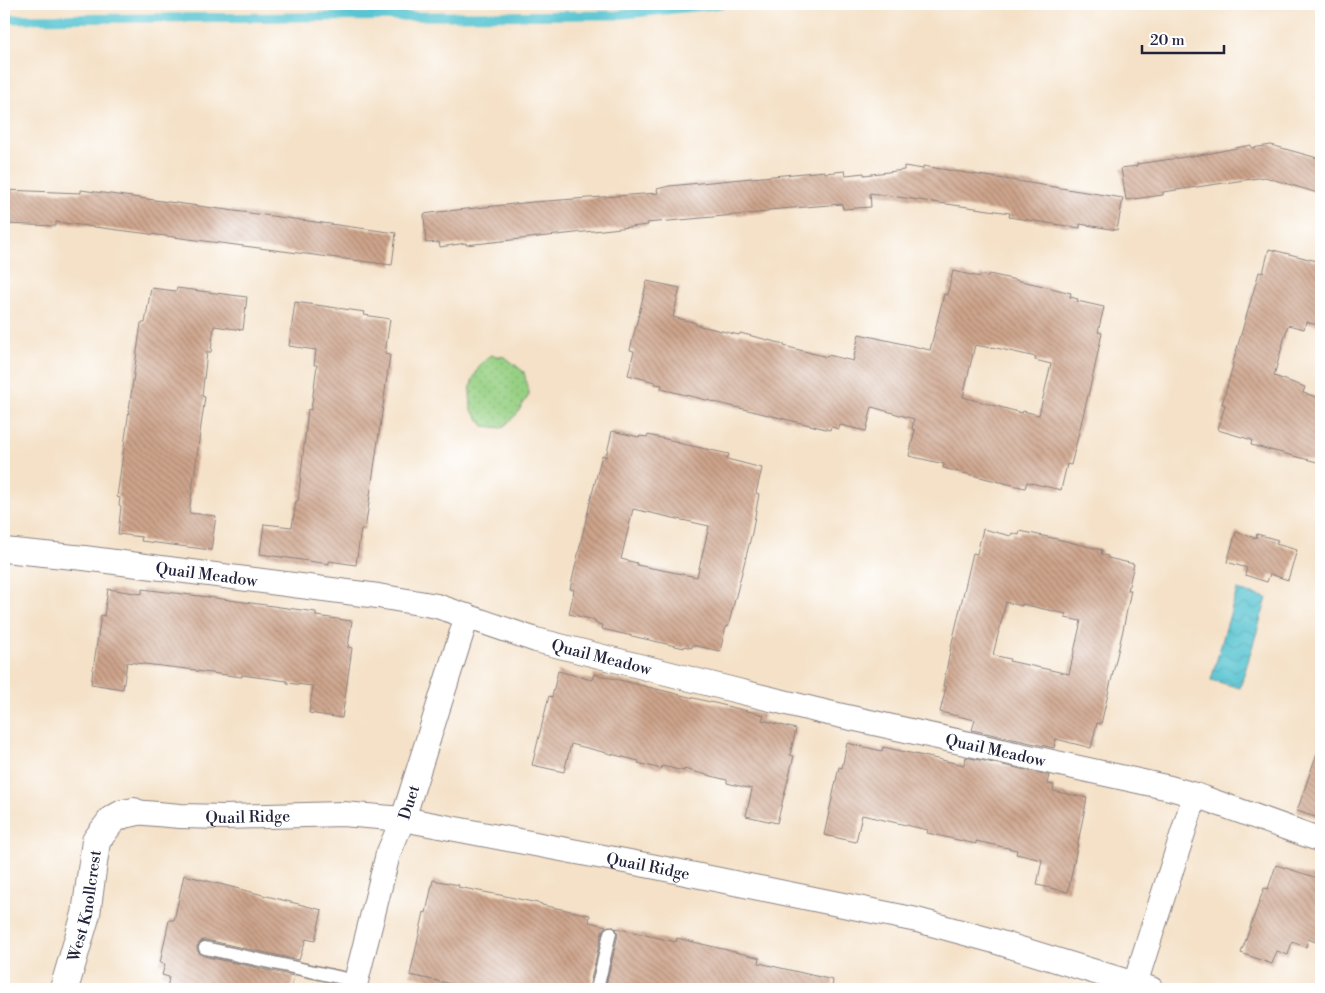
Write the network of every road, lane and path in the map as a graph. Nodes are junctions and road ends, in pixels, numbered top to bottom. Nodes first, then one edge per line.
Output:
1 (4, 550) edge
2 (467, 616) junction
3 (1195, 795) junction
4 (134, 812) joint
5 (403, 819) junction
6 (1321, 840) edge
7 (610, 933) dead end
8 (205, 948) dead end
9 (355, 985) edge
10 (1143, 987) edge
11 (64, 989) edge
12 (597, 989) edge

1 - 2 street, Quail Meadow
2 - 3 street, Quail Meadow
2 - 5 street, Duet
3 - 6 street, Quail Meadow
3 - 10 street
4 - 5 street, Quail Ridge
4 - 11 street, West Knollcrest
5 - 9 street, Duet
5 - 10 street, Quail Ridge
7 - 12 lane
8 - 9 lane

